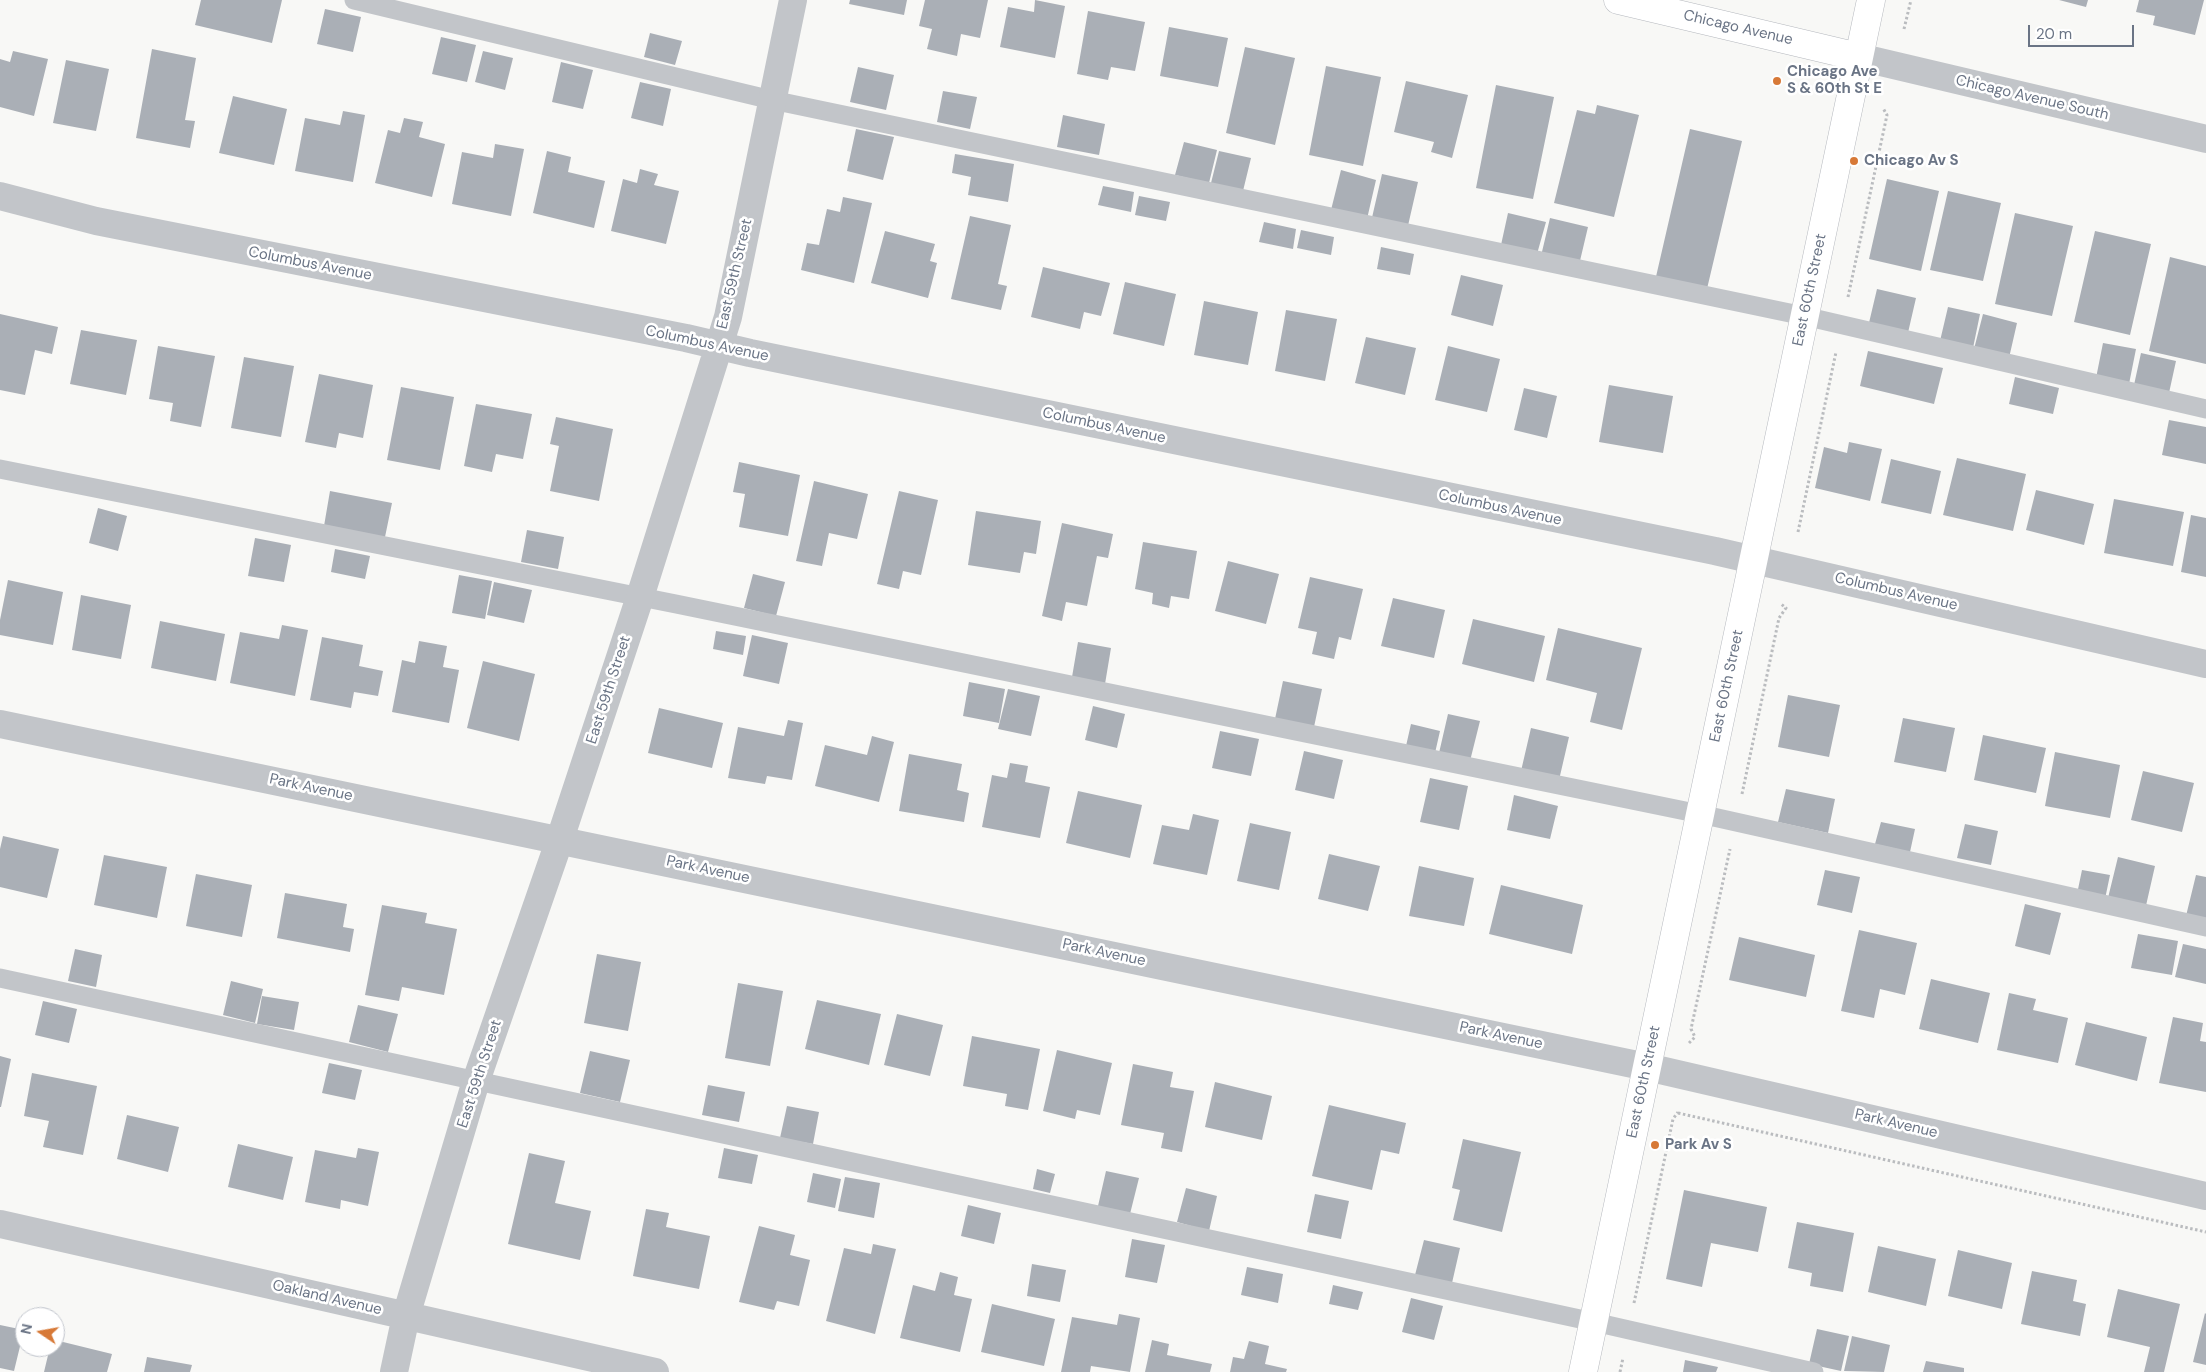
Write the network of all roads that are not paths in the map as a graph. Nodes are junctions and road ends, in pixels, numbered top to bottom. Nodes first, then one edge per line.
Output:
1 (354, 0) edge
2 (793, 0) edge
3 (1618, 0) edge
4 (1871, 0) edge
5 (1859, 57) junction
6 (772, 100) junction
7 (2206, 139) edge
8 (0, 196) edge
9 (1804, 316) junction
10 (719, 346) junction
11 (2206, 409) edge
12 (0, 469) edge
13 (1753, 559) junction
14 (640, 597) junction
15 (2206, 664) edge
16 (0, 724) edge
17 (1700, 814) junction
18 (560, 839) junction
19 (2206, 927) edge
20 (0, 978) edge
21 (1647, 1067) junction
22 (476, 1081) junction
23 (2206, 1196) edge
24 (0, 1224) edge
25 (406, 1316) junction
26 (1594, 1322) junction
27 (394, 1372) edge
28 (655, 1372) edge
29 (1583, 1372) edge
30 (1814, 1372) edge

1 - 6 lane
2 - 6 street, East 59th Street
3 - 5 street, Chicago Avenue
4 - 5 street, East 60th Street
5 - 7 street, Chicago Avenue South
5 - 9 street, East 60th Street
6 - 9 lane
6 - 10 street, East 59th Street
8 - 10 street, Columbus Avenue
9 - 11 lane
9 - 13 street, East 60th Street
10 - 13 street, Columbus Avenue
10 - 14 street, East 59th Street
12 - 14 lane
13 - 15 street, Columbus Avenue
13 - 17 street, East 60th Street
14 - 17 lane
14 - 18 street, East 59th Street
16 - 18 street, Park Avenue
17 - 19 lane
17 - 21 street, East 60th Street
18 - 21 street, Park Avenue
18 - 22 street, East 59th Street
20 - 22 lane
21 - 23 street, Park Avenue
21 - 26 street, East 60th Street
22 - 25 street, East 59th Street
22 - 26 lane
24 - 25 street, Oakland Avenue
25 - 27 street, East 59th Street
25 - 28 street, Oakland Avenue
26 - 29 street, East 60th Street
26 - 30 lane

